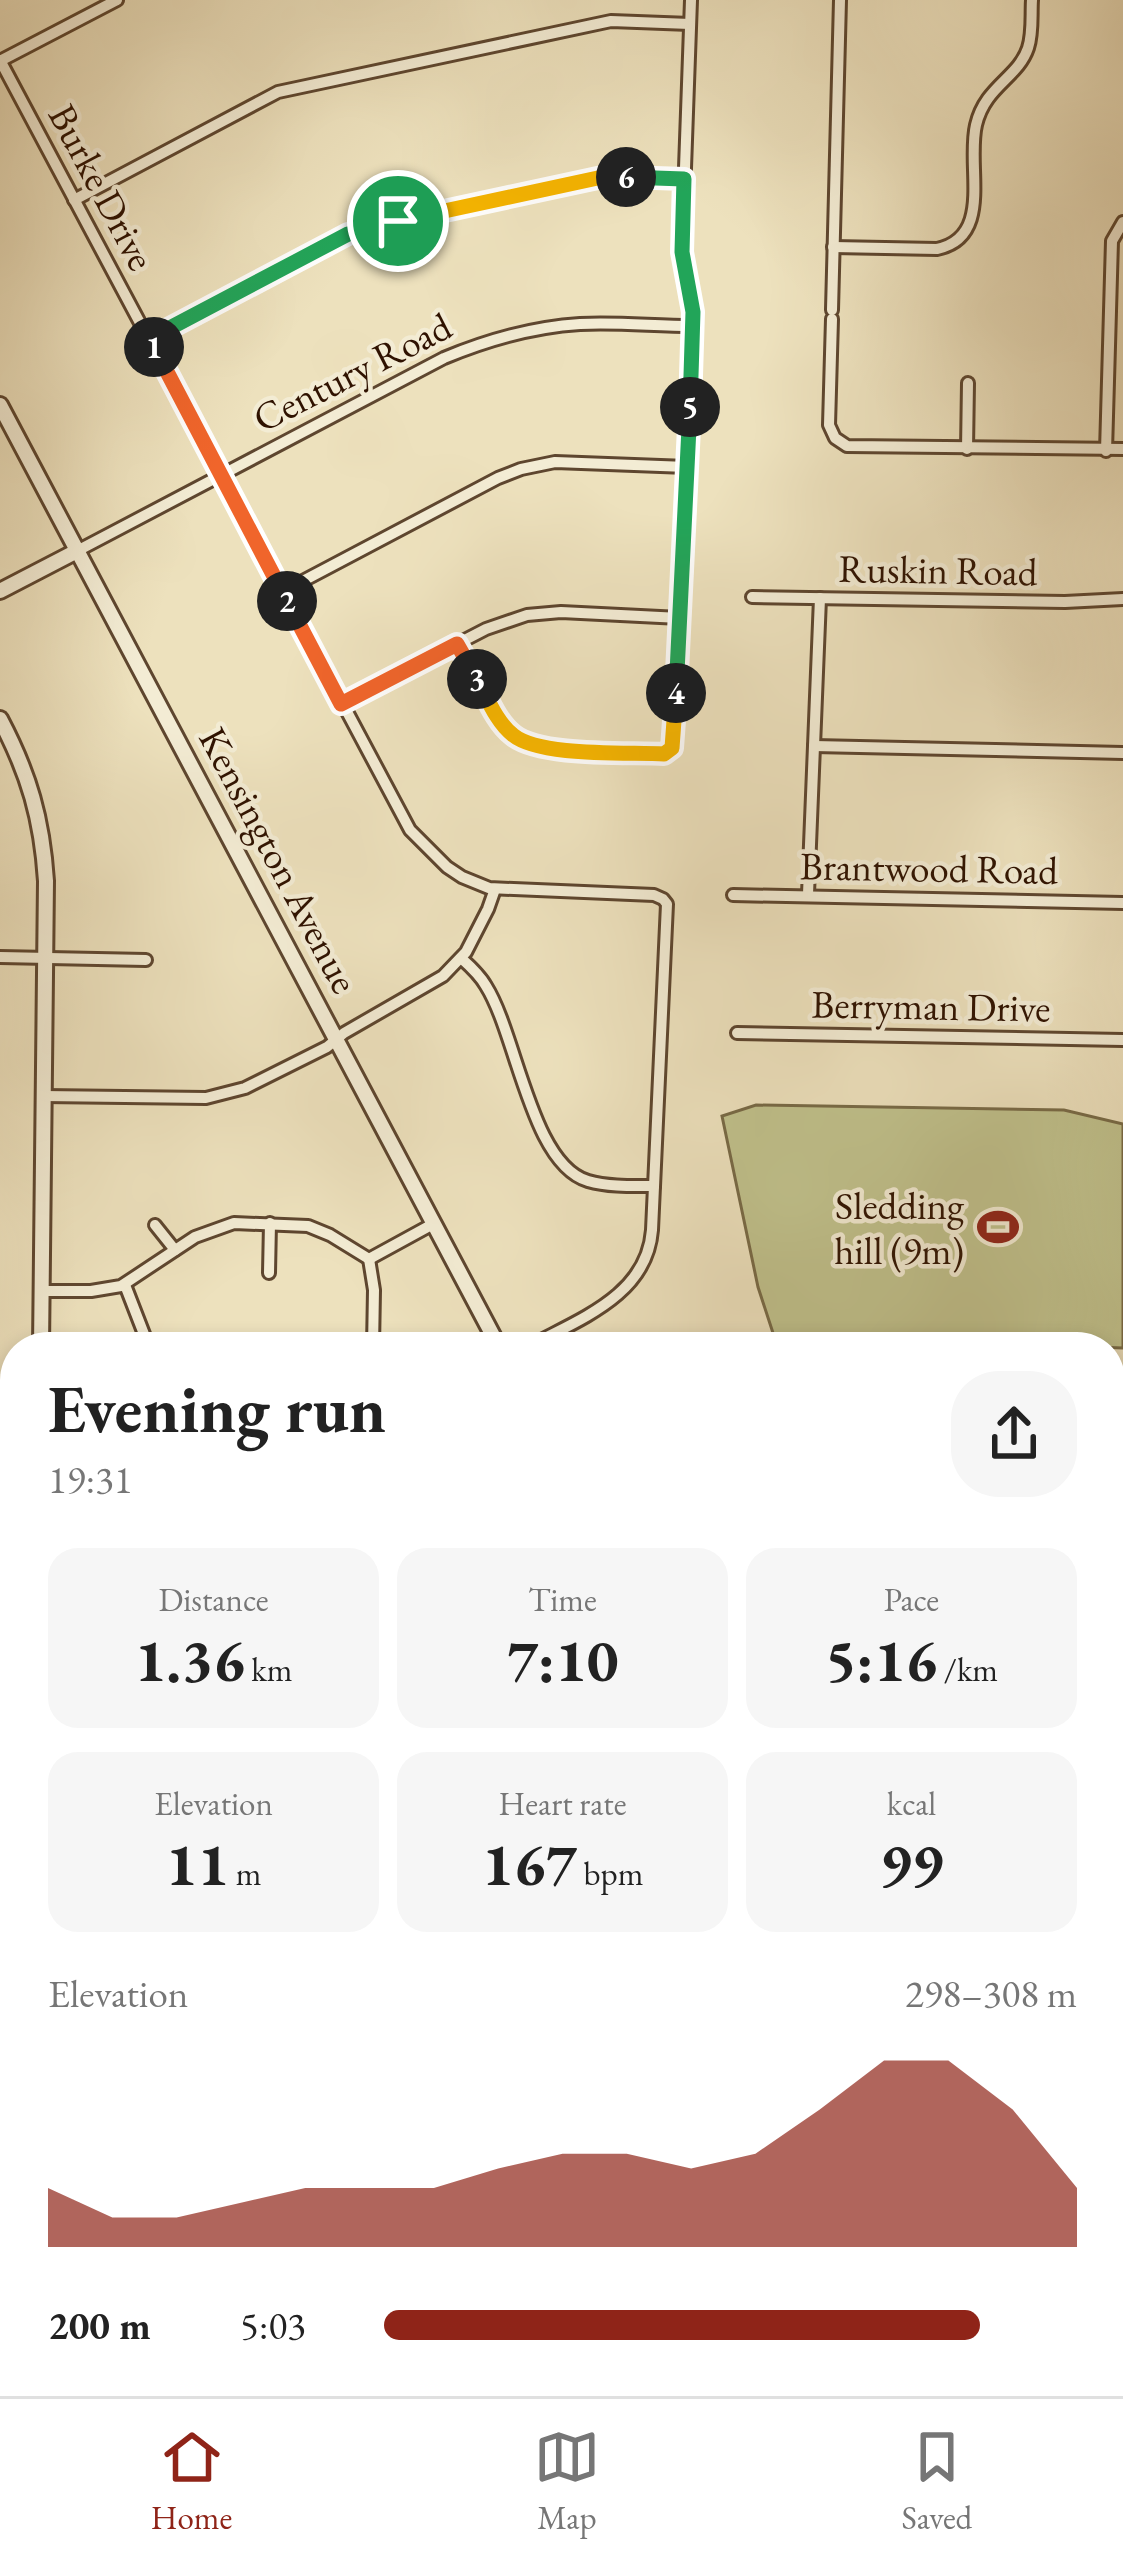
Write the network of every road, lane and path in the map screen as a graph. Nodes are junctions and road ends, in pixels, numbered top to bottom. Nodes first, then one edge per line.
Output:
1 (117, 0) edge
2 (691, 0) edge
3 (840, 0) edge
4 (1032, 0) edge
5 (690, 24) junction
6 (0, 61) edge
7 (684, 179) junction
8 (74, 200) junction
9 (1123, 222) edge
10 (833, 247) junction
11 (692, 326) junction
12 (149, 339) junction
13 (968, 383) dead end
14 (0, 404) edge
15 (967, 449) junction
16 (1123, 449) edge
17 (1106, 451) junction
18 (687, 467) junction
19 (222, 476) junction
20 (77, 550) junction
21 (0, 591) edge
22 (282, 592) junction
23 (752, 596) dead end
24 (820, 598) junction
25 (1123, 599) edge
26 (680, 617) junction
27 (457, 644) junction
28 (341, 704) junction
29 (0, 719) edge
30 (814, 746) junction
31 (1123, 753) edge
32 (495, 889) junction
33 (808, 894) junction
34 (734, 895) dead end
35 (1123, 903) edge
36 (0, 957) edge
37 (45, 958) junction
38 (461, 958) junction
39 (146, 960) dead end
40 (737, 1033) dead end
41 (336, 1039) junction
42 (1123, 1040) edge
43 (43, 1096) junction
44 (654, 1186) junction
45 (270, 1223) junction
46 (155, 1225) dead end
47 (433, 1225) junction
48 (175, 1250) junction
49 (369, 1259) junction
50 (269, 1274) dead end
51 (125, 1285) junction
52 (42, 1291) junction
53 (41, 1332) edge
54 (143, 1332) edge
55 (373, 1332) edge
56 (491, 1332) edge
57 (554, 1332) edge

1 - 6 street
2 - 5 street
3 - 10 street
4 - 10 street
5 - 7 street
5 - 8 street
6 - 8 street, Burke Drive
7 - 11 street
7 - 12 street
8 - 12 street, Burke Drive
9 - 17 street
10 - 15 street
11 - 18 street
11 - 19 street, Century Road
12 - 19 street, Burke Drive
13 - 15 street
14 - 20 street, Kensington Avenue
15 - 17 street
16 - 17 street
18 - 22 street
18 - 26 street
19 - 20 street, Century Road
19 - 22 street, Burke Drive
20 - 21 street, Century Road
20 - 41 street, Kensington Avenue
22 - 28 street, Burke Drive
23 - 24 street, Ruskin Road
24 - 25 street, Ruskin Road
24 - 30 street
26 - 27 street
26 - 27 street
27 - 28 street
28 - 32 street, Burke Drive
29 - 37 street
30 - 31 street
30 - 33 street
32 - 38 street
32 - 44 street, Burke Drive
33 - 34 street, Brantwood Road
33 - 35 street, Brantwood Road
36 - 37 street
37 - 39 street
37 - 43 street
38 - 41 street
38 - 44 street
40 - 42 street, Berryman Drive
41 - 43 street
41 - 47 street, Kensington Avenue
43 - 52 street
44 - 57 street
45 - 48 street
45 - 49 street
45 - 50 street
46 - 48 street
47 - 49 street
47 - 56 street, Kensington Avenue
48 - 51 street
49 - 55 street
51 - 52 street
51 - 54 street
52 - 53 street

